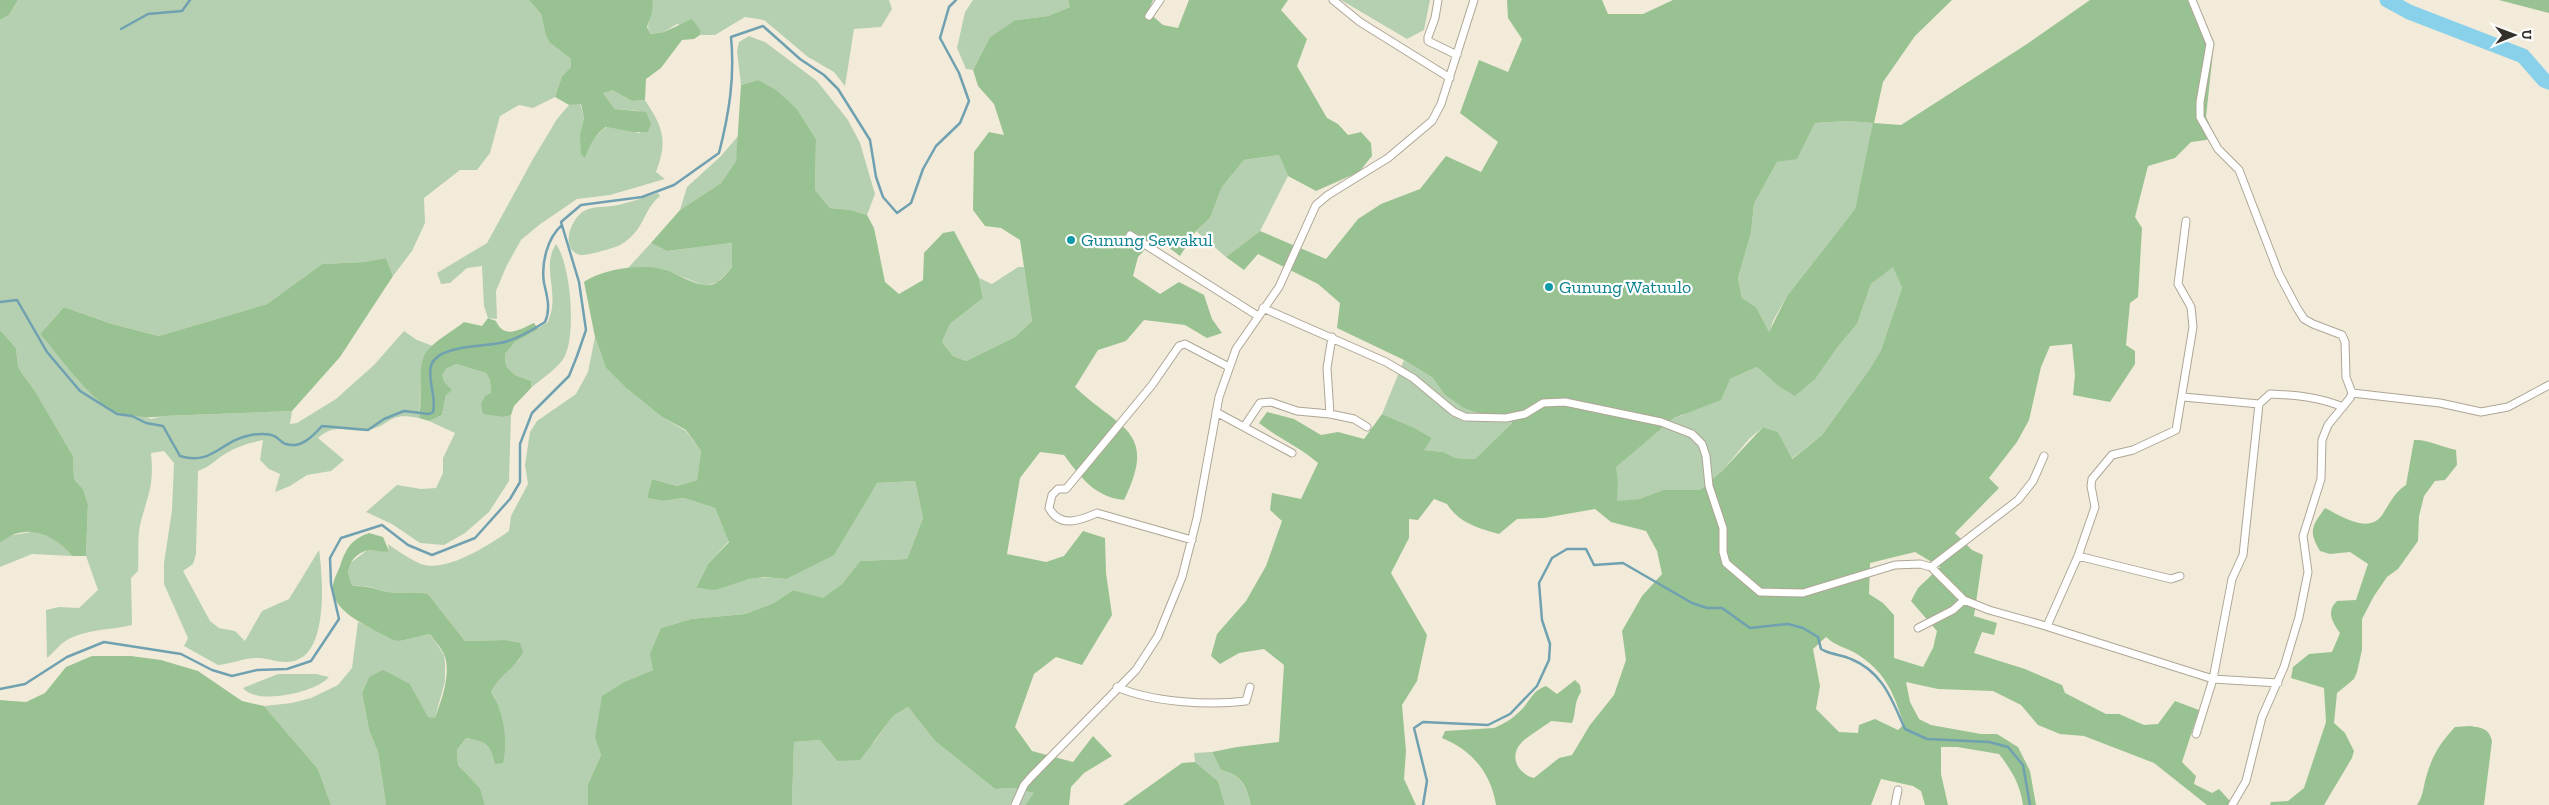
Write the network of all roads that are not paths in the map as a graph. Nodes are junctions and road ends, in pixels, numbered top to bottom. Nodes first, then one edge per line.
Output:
1 (1160, 0) edge
2 (1333, 0) edge
3 (1438, 0) edge
4 (1474, 0) edge
5 (2192, 0) edge
6 (1149, 16) dead end
7 (1457, 55) junction
8 (1450, 78) junction
9 (2186, 221) dead end
10 (1130, 235) dead end
11 (1263, 308) junction
12 (1258, 316) junction
13 (1332, 337) junction
14 (1229, 367) junction
15 (2549, 385) edge
16 (2352, 393) junction
17 (2183, 397) junction
18 (2259, 404) junction
19 (2343, 407) junction
20 (1216, 412) junction
21 (1330, 414) junction
22 (1244, 427) junction
23 (1367, 427) dead end
24 (1292, 453) dead end
25 (2044, 456) dead end
26 (1192, 540) junction
27 (2078, 556) junction
28 (1931, 567) junction
29 (2180, 576) dead end
30 (1964, 600) junction
31 (2047, 626) junction
32 (1918, 628) dead end
33 (2213, 680) junction
34 (2278, 682) junction
35 (1117, 687) junction
36 (1250, 687) dead end
37 (2196, 734) dead end
38 (1898, 790) dead end
39 (1015, 805) edge
40 (1895, 805) edge
41 (2232, 805) edge

1 - 6 street
2 - 8 street
3 - 7 street
4 - 7 street
5 - 16 street
7 - 8 street
8 - 11 street
9 - 17 street
10 - 12 street
11 - 12 street
11 - 13 street
12 - 14 street
13 - 21 street
13 - 28 street
14 - 20 street
14 - 26 street
15 - 16 street
16 - 19 street
17 - 18 street
17 - 27 street
18 - 19 street
18 - 33 street
19 - 34 street
20 - 22 street
20 - 26 street
21 - 22 street
21 - 23 street
22 - 24 street
25 - 28 street
26 - 35 street
27 - 29 street
27 - 31 street
28 - 30 street
30 - 31 street
30 - 32 street
31 - 33 street
33 - 34 street
33 - 37 street
34 - 41 street
35 - 36 street
35 - 39 street
38 - 40 street

